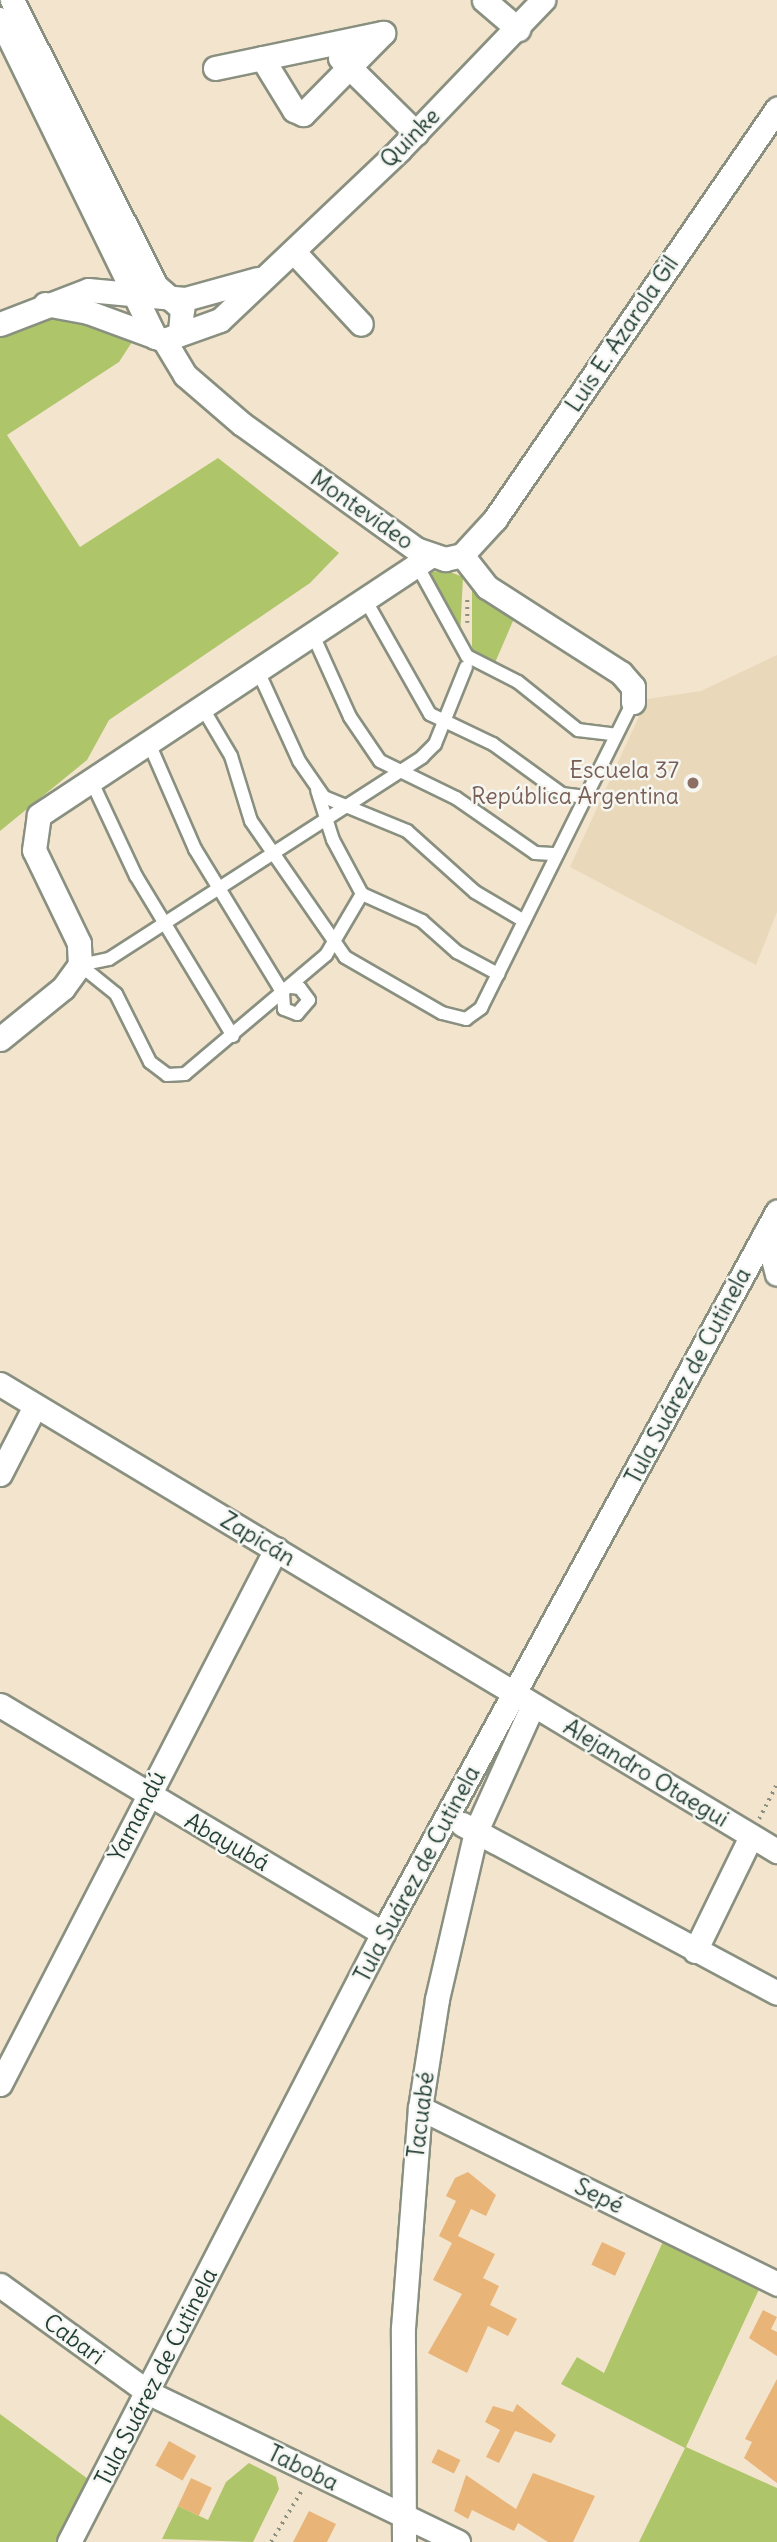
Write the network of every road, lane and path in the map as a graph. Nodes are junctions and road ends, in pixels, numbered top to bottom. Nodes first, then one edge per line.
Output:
1 (12, 0) edge
2 (484, 0) edge
3 (543, 0) edge
4 (0, 19) edge
5 (518, 29) junction
6 (331, 44) junction
7 (262, 58) junction
8 (215, 68) dead end
9 (350, 70) junction
10 (777, 108) edge
11 (416, 132) junction
12 (294, 252) junction
13 (272, 272) junction
14 (132, 293) junction
15 (166, 300) junction
16 (45, 304) junction
17 (0, 324) edge
18 (361, 324) dead end
19 (161, 333) junction
20 (462, 555) junction
21 (425, 561) junction
22 (366, 601) junction
23 (313, 635) junction
24 (466, 662) junction
25 (258, 671) junction
26 (633, 702) joint
27 (202, 707) junction
28 (446, 722) junction
29 (616, 736) junction
30 (148, 741) junction
31 (397, 772) junction
32 (90, 778) junction
33 (317, 790) junction
34 (586, 797) junction
35 (343, 807) junction
36 (327, 817) junction
37 (557, 854) junction
38 (272, 856) junction
39 (221, 889) junction
40 (362, 894) junction
41 (524, 921) junction
42 (165, 925) junction
43 (335, 944) junction
44 (80, 965) junction
45 (498, 974) junction
46 (287, 990) junction
47 (233, 1036) junction
48 (0, 1039) edge
49 (772, 1222) edge
50 (777, 1275) edge
51 (0, 1384) edge
52 (35, 1406) junction
53 (0, 1475) edge
54 (276, 1549) junction
55 (524, 1700) junction
56 (0, 1705) edge
57 (777, 1784) edge
58 (147, 1795) junction
59 (446, 1816) junction
60 (476, 1831) junction
61 (751, 1836) junction
62 (777, 1851) edge
63 (383, 1933) junction
64 (695, 1951) junction
65 (777, 1993) edge
66 (0, 2084) edge
67 (420, 2108) junction
68 (777, 2284) edge
69 (0, 2285) edge
70 (149, 2393) junction
71 (326, 2480) junction
72 (400, 2518) junction
73 (69, 2542) edge
74 (271, 2542) edge
75 (404, 2542) edge
76 (458, 2542) edge

1 - 15 street
2 - 5 street
3 - 5 street, Quinke
4 - 14 street
5 - 11 street, Quinke
6 - 7 street
6 - 9 street
6 - 9 street
7 - 8 street
7 - 9 street
9 - 11 street
10 - 20 street, Luis E. Azarola Gil
11 - 12 street, Quinke
12 - 13 street, Quinke
12 - 18 street
13 - 15 street, Quinke
13 - 19 street, Quinke
14 - 15 street, Quinke
14 - 16 street, Quinke
14 - 19 street
15 - 19 street
15 - 19 street
16 - 17 street, Quinke
16 - 19 street
19 - 21 street, Montevideo
20 - 21 street, Montevideo
20 - 24 path
20 - 26 street
21 - 22 street
21 - 24 lane
22 - 23 street
22 - 28 lane
23 - 25 street
23 - 31 lane
24 - 28 lane
24 - 29 lane
25 - 27 street
25 - 33 lane
26 - 29 lane
27 - 30 street
27 - 38 lane
28 - 31 lane
28 - 34 lane
29 - 34 lane
30 - 32 street
30 - 39 lane
31 - 35 lane
31 - 37 lane
32 - 42 lane
32 - 44 street
33 - 35 lane
33 - 36 lane
34 - 37 lane
35 - 36 lane
35 - 41 lane
36 - 38 lane
36 - 40 lane
37 - 41 lane
38 - 39 lane
38 - 43 lane
39 - 42 lane
39 - 46 lane
40 - 43 lane
40 - 45 lane
41 - 45 lane
42 - 44 lane
42 - 47 lane
43 - 45 lane
43 - 46 lane
44 - 47 lane
44 - 48 street
46 - 47 lane
49 - 50 street
49 - 55 street, Tula Suárez de Cutinela
51 - 52 street, Zapicán
52 - 53 street
52 - 54 street, Zapicán
54 - 55 street, Zapicán
54 - 58 street, Yamandú
55 - 59 street, Tula Suárez de Cutinela
55 - 60 street, Tacuabé
55 - 61 street, Alejandro Otaegui
56 - 58 street, Abayubá
57 - 61 path
58 - 63 street, Abayubá
58 - 66 street, Yamandú
59 - 60 street
59 - 63 street, Tula Suárez de Cutinela
60 - 64 street
60 - 67 street, Tacuabé
61 - 62 street, Alejandro Otaegui
61 - 64 street
63 - 70 street, Tula Suárez de Cutinela
64 - 65 street
67 - 68 street, Sepé
67 - 72 street, Tacuabé
69 - 70 street, Cabari
70 - 71 street, Taboba
70 - 73 street, Tula Suárez de Cutinela
71 - 72 street, Taboba
71 - 74 path
72 - 75 street, Tacuabé
72 - 76 street, Taboba

